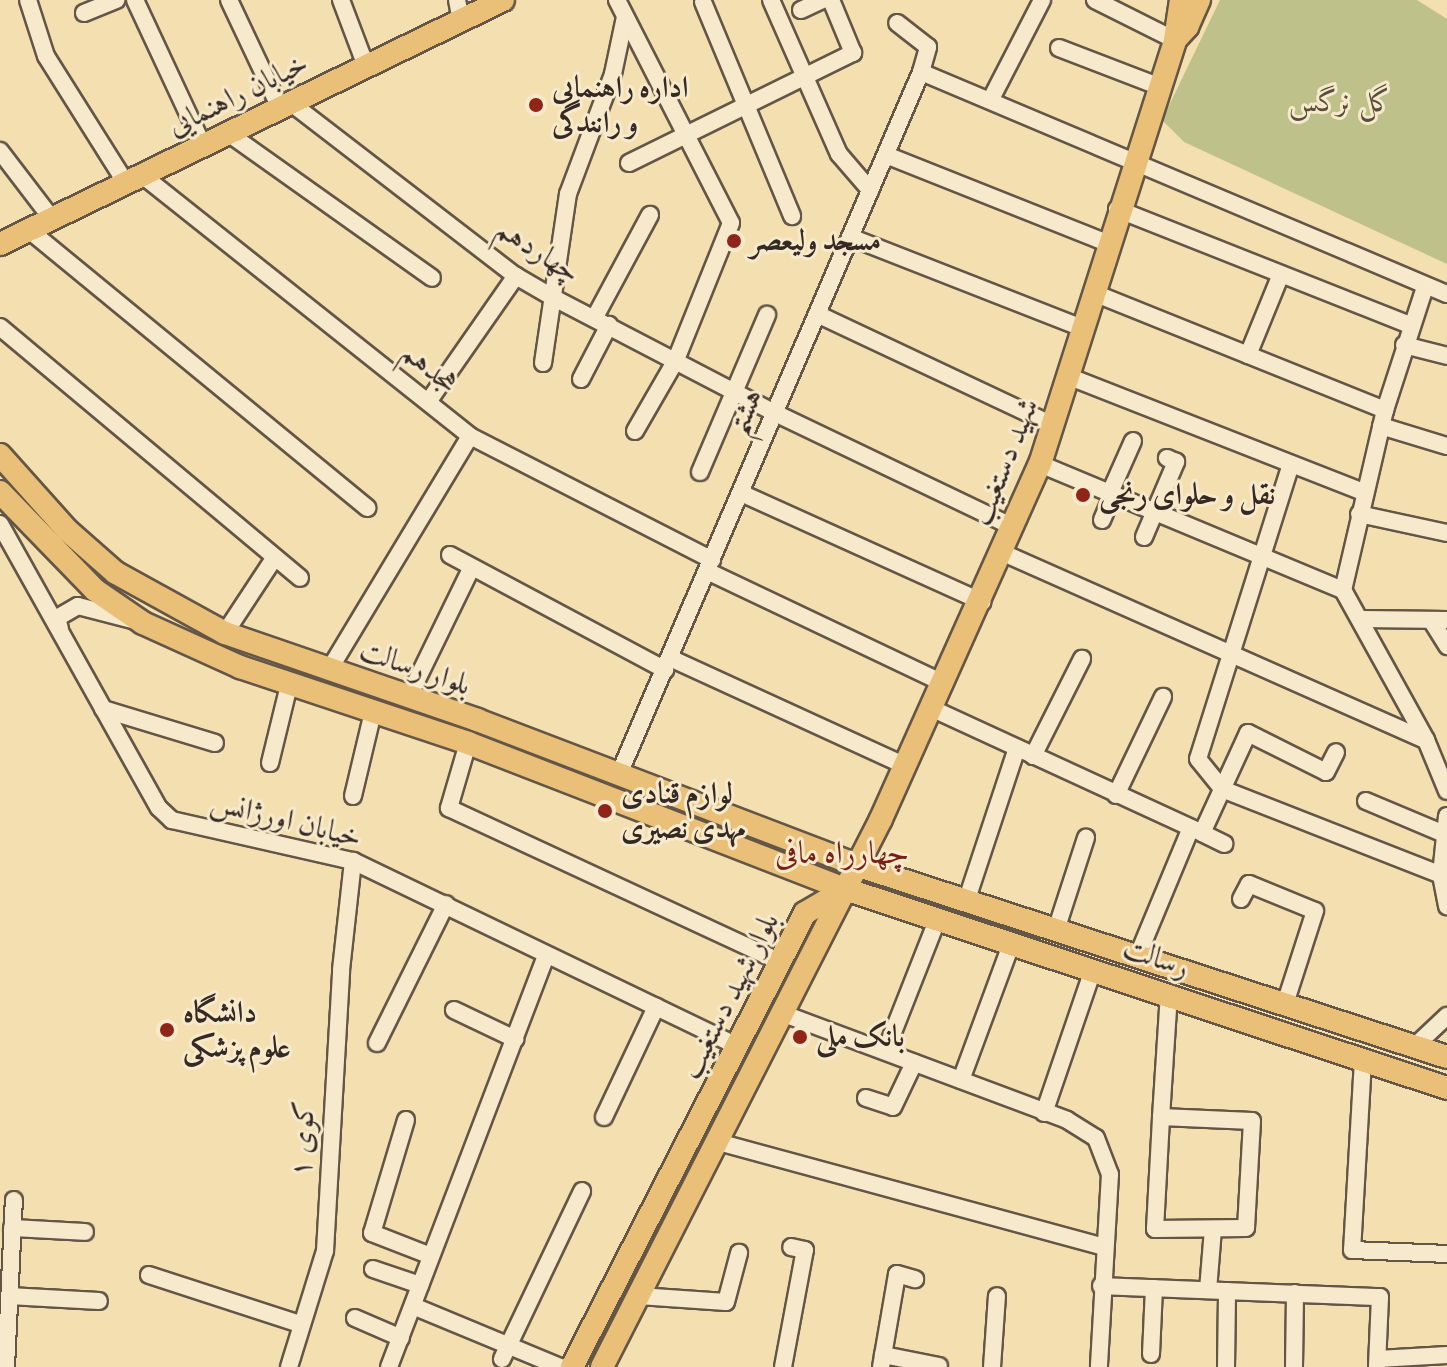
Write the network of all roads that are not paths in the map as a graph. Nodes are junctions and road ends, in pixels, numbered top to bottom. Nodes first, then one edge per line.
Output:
1 (28, 0) edge
2 (116, 0) edge
3 (135, 0) edge
4 (229, 0) edge
5 (341, 0) edge
6 (503, 0) edge
7 (617, 0) edge
8 (771, 0) edge
9 (822, 0) edge
10 (831, 0) edge
11 (1042, 0) edge
12 (1095, 0) edge
13 (1181, 0) edge
14 (1199, 0) edge
15 (703, 2) edge
16 (459, 10) edge
17 (801, 10) dead end
18 (84, 13) dead end
19 (625, 16) junction
20 (897, 23) dead end
21 (1175, 40) junction
22 (1059, 48) dead end
23 (366, 66) junction
24 (921, 72) junction
25 (805, 77) junction
26 (1158, 86) junction
27 (992, 97) junction
28 (748, 105) junction
29 (286, 106) junction
30 (228, 133) junction
31 (686, 135) junction
32 (203, 146) junction
33 (0, 151) edge
34 (886, 155) junction
35 (1134, 158) junction
36 (629, 163) dead end
37 (134, 179) junction
38 (870, 190) junction
39 (1117, 209) junction
40 (650, 215) dead end
41 (792, 216) dead end
42 (52, 219) junction
43 (11, 235) edge
44 (850, 237) junction
45 (1107, 243) junction
46 (1281, 274) junction
47 (516, 276) junction
48 (432, 278) dead end
49 (1425, 287) junction
50 (1094, 293) junction
51 (1447, 294) edge
52 (554, 298) junction
53 (817, 314) junction
54 (767, 315) dead end
55 (602, 321) junction
56 (1410, 325) junction
57 (0, 327) edge
58 (1082, 328) junction
59 (1404, 345) junction
60 (1248, 355) junction
61 (1447, 356) edge
62 (676, 360) junction
63 (543, 363) dead end
64 (1070, 377) junction
65 (581, 379) dead end
66 (735, 389) junction
67 (428, 402) junction
68 (775, 413) junction
69 (1383, 418) junction
70 (1053, 425) junction
71 (635, 431) dead end
72 (470, 436) junction
73 (1133, 441) dead end
74 (1447, 446) edge
75 (0, 455) edge
76 (1167, 458) dead end
77 (1040, 464) junction
78 (1291, 464) junction
79 (700, 472) dead end
80 (0, 492) edge
81 (1363, 492) junction
82 (741, 493) junction
83 (1110, 496) junction
84 (368, 508) dead end
85 (1154, 513) junction
86 (1359, 514) junction
87 (1102, 520) dead end
88 (0, 524) edge
89 (1013, 527) junction
90 (1447, 533) edge
91 (1144, 537) dead end
92 (1001, 552) junction
93 (450, 555) dead end
94 (1262, 557) junction
95 (273, 560) junction
96 (710, 565) junction
97 (471, 569) junction
98 (300, 578) dead end
99 (1343, 590) junction
100 (982, 602) junction
101 (1362, 619) junction
102 (1439, 620) edge
103 (143, 623) junction
104 (225, 633) junction
105 (61, 635) junction
106 (250, 644) junction
107 (1447, 646) edge
108 (1228, 653) junction
109 (1082, 659) dead end
110 (667, 664) junction
111 (240, 667) junction
112 (329, 670) junction
113 (945, 684) junction
114 (289, 685) junction
115 (1163, 697) dead end
116 (408, 698) junction
117 (103, 709) junction
118 (933, 709) junction
119 (373, 712) junction
120 (477, 720) junction
121 (1426, 740) junction
122 (215, 743) dead end
123 (468, 743) junction
124 (1017, 748) junction
125 (1336, 752) dead end
126 (1033, 756) junction
127 (270, 763) dead end
128 (906, 766) junction
129 (619, 774) junction
130 (1222, 789) junction
131 (1447, 791) edge
132 (1116, 795) junction
133 (353, 796) dead end
134 (1366, 801) dead end
135 (1196, 832) junction
136 (1444, 836) edge
137 (1086, 838) dead end
138 (1225, 844) dead end
139 (353, 861) junction
140 (856, 865) junction
141 (1441, 875) junction
142 (845, 889) junction
143 (967, 899) junction
144 (1241, 899) dead end
145 (446, 904) junction
146 (1447, 906) edge
147 (938, 918) junction
148 (1057, 927) junction
149 (1097, 941) junction
150 (1012, 942) junction
151 (1138, 955) junction
152 (546, 956) junction
153 (781, 962) junction
154 (1089, 967) junction
155 (1169, 994) junction
156 (1285, 1004) junction
157 (656, 1007) junction
158 (454, 1010) dead end
159 (784, 1014) junction
160 (1447, 1016) edge
161 (515, 1039) junction
162 (377, 1043) dead end
163 (738, 1046) junction
164 (1415, 1046) junction
165 (886, 1050) junction
166 (1447, 1057) edge
167 (1363, 1060) junction
168 (914, 1063) junction
169 (961, 1080) junction
170 (1447, 1088) edge
171 (866, 1098) dead end
172 (1044, 1113) junction
173 (604, 1117) dead end
174 (1161, 1117) junction
175 (406, 1120) dead end
176 (718, 1142) junction
177 (582, 1191) dead end
178 (14, 1200) dead end
179 (12, 1228) junction
180 (1213, 1229) junction
181 (85, 1232) dead end
182 (791, 1247) dead end
183 (1104, 1247) junction
184 (739, 1253) dead end
185 (1447, 1254) edge
186 (431, 1256) junction
187 (373, 1269) dead end
188 (149, 1275) dead end
189 (915, 1279) dead end
190 (420, 1285) junction
191 (1101, 1286) junction
192 (1154, 1288) junction
193 (1208, 1290) junction
194 (1227, 1291) junction
195 (1295, 1293) junction
196 (9, 1296) junction
197 (639, 1296) junction
198 (997, 1296) dead end
199 (99, 1301) dead end
200 (413, 1306) junction
201 (355, 1318) dead end
202 (300, 1324) junction
203 (401, 1338) junction
204 (505, 1352) junction
205 (1151, 1354) dead end
206 (1447, 1355) edge
207 (882, 1361) edge
208 (1377, 1363) edge
209 (0, 1366) edge
210 (939, 1366) edge
211 (9, 1367) edge
212 (289, 1367) edge
213 (389, 1367) edge
214 (560, 1367) edge
215 (572, 1367) edge
216 (602, 1367) edge
217 (783, 1367) edge
218 (992, 1367) edge
219 (1099, 1367) edge
220 (1226, 1367) edge
221 (1294, 1367) edge

1 - 37 street, هجدهم
2 - 18 street
3 - 32 street
4 - 29 street
5 - 23 street
6 - 16 main road, خیابان راهنمایی
7 - 19 street
8 - 25 street
9 - 17 street
10 - 25 street
11 - 27 street
12 - 21 street
13 - 21 main road
14 - 21 main road
15 - 28 street
16 - 23 main road, خیابان راهنمایی
19 - 31 street
19 - 52 street
20 - 24 street
21 - 26 main road, شهید دستغیب
22 - 26 street
23 - 29 main road, خیابان راهنمایی
24 - 27 street
24 - 34 street, هشتم
25 - 28 street
25 - 38 street
26 - 35 main road, شهید دستغیب
27 - 35 street
28 - 31 street
28 - 41 street
29 - 30 main road, خیابان راهنمایی
29 - 47 street, چهاردهم
30 - 32 main road, خیابان راهنمایی
30 - 48 street
31 - 36 street
31 - 62 street
32 - 37 main road, خیابان راهنمایی
33 - 42 street
34 - 38 street, هشتم
34 - 45 street
35 - 39 main road, شهید دستغیب
35 - 49 street
37 - 42 main road, خیابان راهنمایی
37 - 67 street, هجدهم
38 - 44 street, هشتم
39 - 45 main road, شهید دستغیب
39 - 46 street
40 - 55 street
42 - 43 main road, خیابان راهنمایی
43 - 84 street
44 - 53 street, هشتم
44 - 58 street
45 - 50 main road, شهید دستغیب
46 - 56 street
46 - 60 street
47 - 52 street, چهاردهم
47 - 67 street
49 - 51 street
49 - 56 street
50 - 58 main road, شهید دستغیب
50 - 60 street
52 - 55 street, چهاردهم
52 - 63 street
53 - 68 street, هشتم
53 - 70 street
54 - 66 street
55 - 62 street, چهاردهم
55 - 65 street
56 - 59 street
57 - 95 street
58 - 64 main road, شهید دستغیب
59 - 61 street
59 - 69 street
60 - 69 street
62 - 66 street, چهاردهم
62 - 71 street
64 - 70 main road, شهید دستغیب
64 - 78 street
66 - 68 street, چهاردهم
66 - 79 street
67 - 72 street, هجدهم
68 - 82 street, هشتم
68 - 89 street, چهاردهم
69 - 74 street
69 - 81 street
70 - 77 main road, شهید دستغیب
72 - 96 street, هجدهم
72 - 112 street
73 - 83 street
75 - 104 main road, بلوار رسالت
76 - 85 street
77 - 83 street
77 - 89 main road, شهید دستغیب
78 - 81 street
78 - 94 street
80 - 103 main road, بلوار رسالت
81 - 86 street
82 - 96 street, هشتم
82 - 100 street
83 - 85 street
83 - 87 street
85 - 91 street
85 - 94 street
86 - 90 street
86 - 99 street
88 - 105 street, خیابان اورژانس
89 - 92 main road, شهید دستغیب
92 - 100 main road, شهید دستغیب
92 - 108 street
93 - 97 street
94 - 99 street
94 - 108 street
95 - 98 street
95 - 104 street
96 - 110 street, هشتم
96 - 113 street, هجدهم
97 - 110 street
97 - 116 street
99 - 101 street
100 - 113 main road, شهید دستغیب
101 - 102 street
101 - 121 street
102 - 107 street
103 - 105 street
103 - 111 main road, بلوار رسالت
104 - 106 main road, بلوار رسالت
105 - 117 street, خیابان اورژانس
106 - 111 main road
106 - 112 main road, بلوار رسالت
108 - 121 street
108 - 130 street
109 - 126 street
110 - 128 street
110 - 129 street, هشتم
111 - 114 main road, بلوار رسالت
112 - 116 main road, بلوار رسالت
113 - 118 main road, شهید دستغیب
114 - 119 main road, بلوار رسالت
114 - 127 street
115 - 132 street
116 - 120 main road, بلوار رسالت
117 - 122 street
117 - 139 street, خیابان اورژانس
118 - 124 street
118 - 128 main road, شهید دستغیب
119 - 123 main road, بلوار رسالت
119 - 133 street
120 - 123 main road
120 - 129 main road, بلوار رسالت
121 - 131 street
123 - 142 main road, بلوار رسالت
123 - 153 street
124 - 126 street
124 - 143 street
125 - 130 street
126 - 132 street
128 - 140 main road, شهید دستغیب
129 - 140 main road, بلوار رسالت
130 - 135 street
130 - 141 street
132 - 135 street
134 - 136 street
135 - 138 street
135 - 151 street
136 - 141 street
137 - 148 street
139 - 145 street, خیابان اورژانس
139 - 202 street, کوی ۱
140 - 142 main road, شهید دستغیب
140 - 143 main road, رسالت
141 - 146 street
142 - 147 main road, رسالت
142 - 153 main road, بلوار شهید دستغیب
142 - 159 main road, بلوار شهید دستغیب
143 - 148 main road, رسالت
144 - 156 street
145 - 152 street, خیابان اورژانس
145 - 162 street
147 - 150 main road, رسالت
147 - 165 street
148 - 149 main road, رسالت
149 - 151 main road, رسالت
149 - 154 main road
150 - 154 main road, رسالت
150 - 169 street
151 - 156 main road, رسالت
152 - 157 street, خیابان اورژانس
152 - 161 street
153 - 163 main road, بلوار شهید دستغیب
154 - 155 main road, رسالت
154 - 172 street
155 - 167 main road, رسالت
155 - 174 street
156 - 164 main road, رسالت
157 - 163 street, خیابان اورژانس
157 - 173 street
158 - 161 street
159 - 165 street
159 - 176 main road, بلوار شهید دستغیب
160 - 164 street
161 - 186 street
163 - 215 main road, بلوار شهید دستغیب
164 - 166 main road, رسالت
165 - 168 street
167 - 170 main road, رسالت
167 - 185 street
168 - 169 street
168 - 171 street
169 - 172 street
172 - 183 street
174 - 180 street
174 - 180 street
175 - 186 street
176 - 183 street
176 - 197 main road, بلوار شهید دستغیب
177 - 204 street
178 - 179 street
179 - 181 street
179 - 196 street
180 - 193 street
182 - 217 street
183 - 191 street
184 - 197 street
186 - 190 street
187 - 190 street
188 - 202 street
189 - 207 street
190 - 200 street
191 - 192 street
191 - 219 street
192 - 193 street
192 - 205 street
193 - 194 street
194 - 195 street
194 - 220 street
195 - 208 street
195 - 221 street
196 - 199 street
196 - 211 street
197 - 216 main road, بلوار شهید دستغیب
198 - 218 street
200 - 203 street
200 - 204 street
201 - 203 street
202 - 212 street, کوی ۱
203 - 213 street
204 - 214 street
206 - 208 street
207 - 210 street
209 - 211 street

